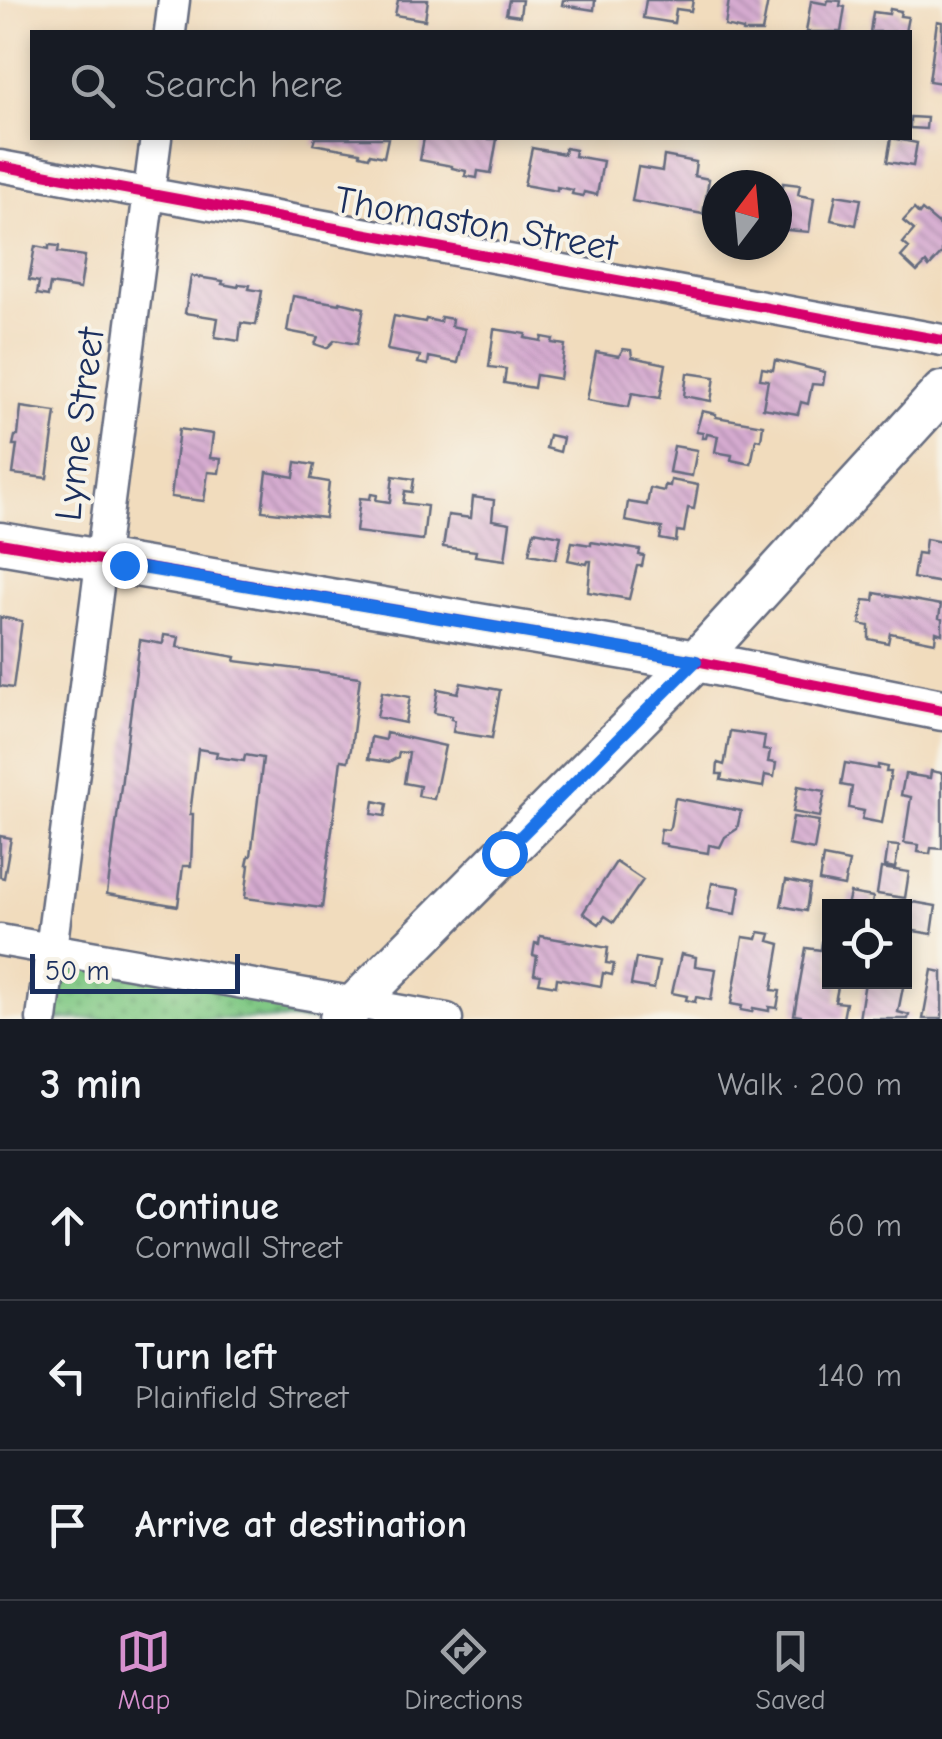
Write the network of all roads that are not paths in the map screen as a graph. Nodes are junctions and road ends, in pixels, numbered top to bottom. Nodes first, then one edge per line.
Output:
1 (174, 0) edge
2 (170, 30) edge
3 (156, 140) edge
4 (0, 166) edge
5 (149, 193) junction
6 (942, 340) edge
7 (942, 392) edge
8 (0, 543) edge
9 (101, 561) junction
10 (696, 661) junction
11 (942, 710) edge
12 (0, 940) edge
13 (52, 948) junction
14 (348, 1011) edge
15 (42, 1019) edge
16 (448, 1019) edge

1 - 2 street
3 - 5 street, Lyme Street
4 - 5 street, Thomaston Street
5 - 6 street, Thomaston Street
5 - 9 street, Lyme Street
7 - 10 street
8 - 9 street
9 - 10 street
9 - 13 street, Lyme Street
10 - 11 street
10 - 14 street
12 - 13 street
13 - 14 street
13 - 15 street, Lyme Street
14 - 16 street

